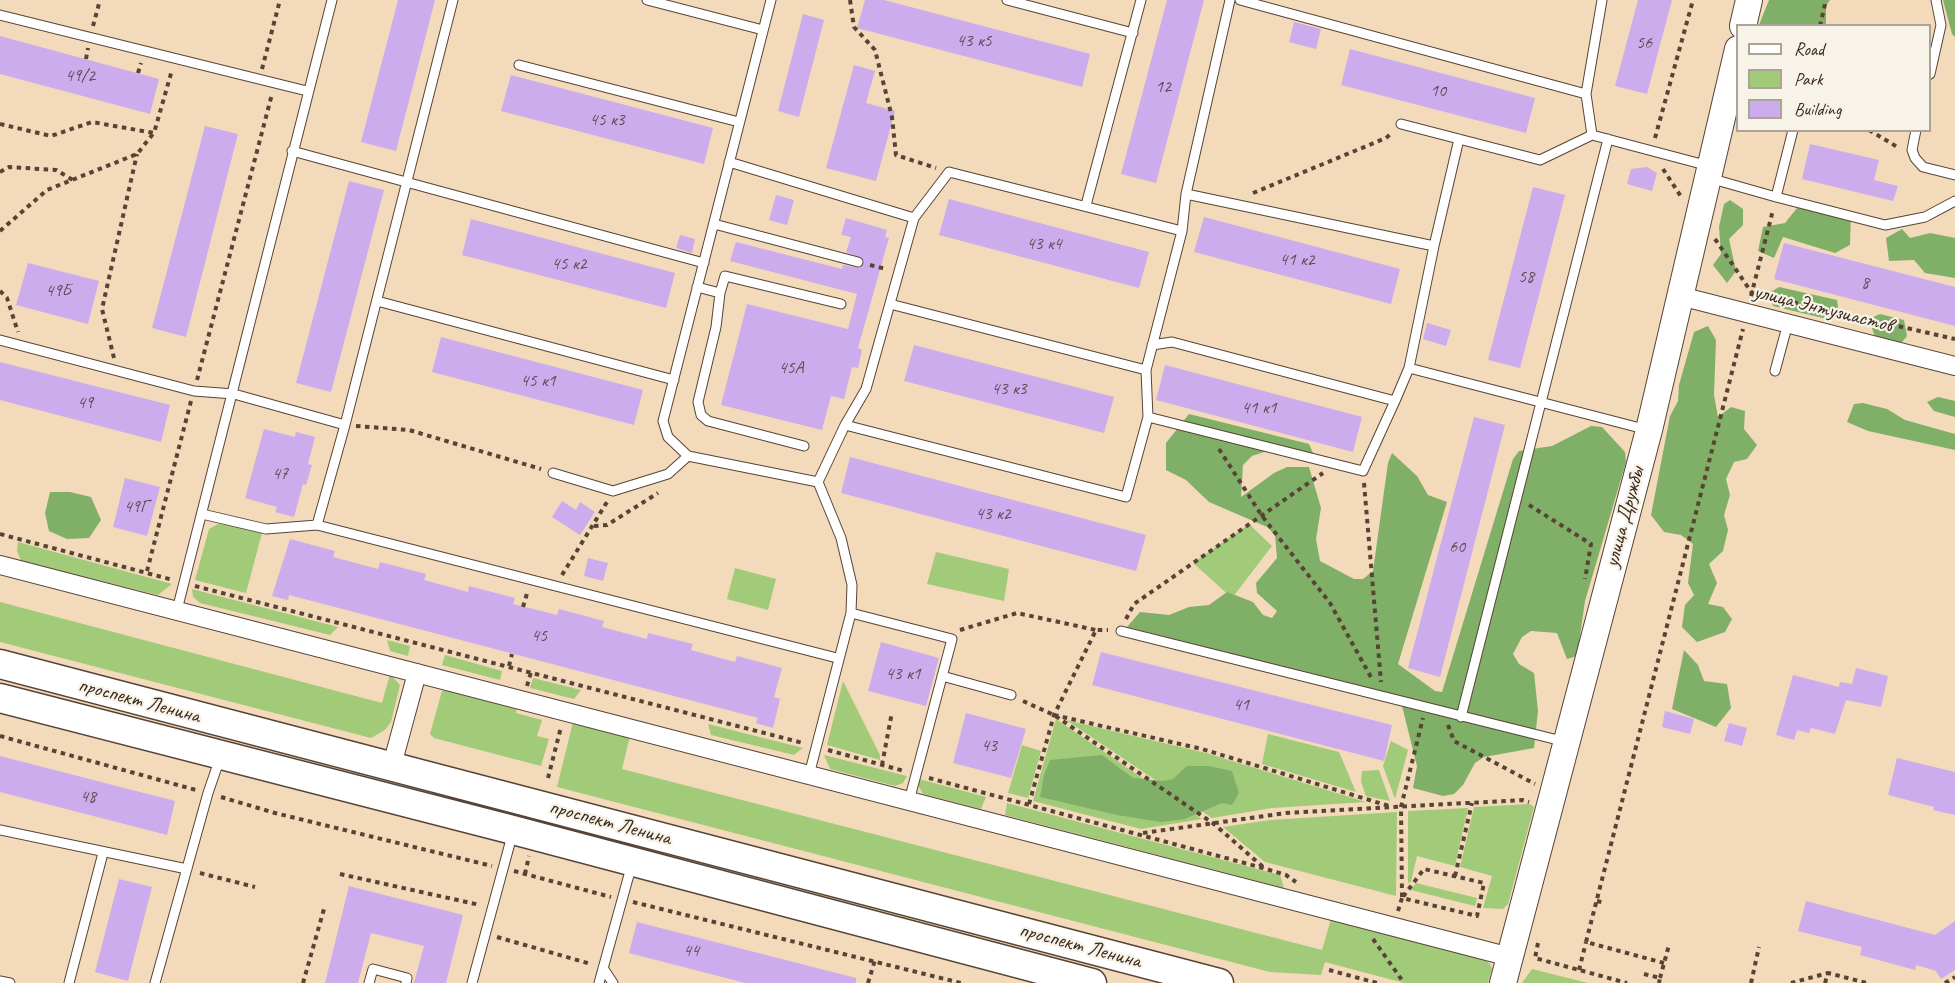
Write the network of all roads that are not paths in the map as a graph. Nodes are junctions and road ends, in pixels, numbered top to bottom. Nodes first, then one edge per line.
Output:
1 (332, 0) edge
2 (453, 0) edge
3 (647, 0) edge
4 (771, 0) edge
5 (1007, 0) edge
6 (1141, 0) edge
7 (1230, 0) edge
8 (1240, 0) edge
9 (1602, 0) edge
10 (1749, 0) edge
11 (1936, 0) edge
12 (0, 15) edge
13 (1743, 24) edge
14 (763, 30) junction
15 (1133, 33) junction
16 (1736, 53) edge
17 (519, 65) dead end
18 (1931, 66) edge
19 (307, 91) junction
20 (1586, 94) junction
21 (739, 122) junction
22 (1401, 124) road end
23 (1792, 132) edge
24 (1916, 132) edge
25 (1592, 135) junction
26 (1459, 139) junction
27 (1608, 139) junction
28 (292, 151) junction
29 (729, 162) junction
30 (1708, 172) junction
31 (1955, 175) edge
32 (406, 182) junction
33 (1186, 194) junction
34 (1776, 197) junction
35 (1955, 201) edge
36 (1086, 205) junction
37 (914, 218) junction
38 (714, 224) junction
39 (1182, 231) junction
40 (1434, 246) junction
41 (858, 262) road end
42 (704, 263) junction
43 (697, 287) junction
44 (720, 293) junction
45 (1680, 296) junction
46 (377, 301) junction
47 (841, 304) dead end
48 (890, 304) junction
49 (1788, 323) junction
50 (0, 340) edge
51 (1152, 345) junction
52 (1955, 366) edge
53 (1409, 368) junction
54 (1146, 370) junction
55 (1775, 371) dead end
56 (674, 380) junction
57 (234, 394) junction
58 (1395, 401) junction
59 (1542, 404) junction
60 (1148, 417) junction
61 (345, 425) junction
62 (845, 426) junction
63 (1649, 430) junction
64 (804, 446) dead end
65 (688, 456) junction
66 (553, 473) road end
67 (818, 482) junction
68 (202, 514) junction
69 (317, 525) junction
70 (0, 565) edge
71 (177, 610) junction
72 (851, 613) junction
73 (1121, 631) road end
74 (837, 658) junction
75 (0, 664) edge
76 (417, 673) junction
77 (942, 676) junction
78 (1011, 695) road end
79 (0, 698) edge
80 (1461, 717) junction
81 (1566, 742) junction
82 (221, 756) junction
83 (392, 765) junction
84 (809, 775) junction
85 (909, 801) junction
86 (0, 830) edge
87 (522, 840) junction
88 (104, 853) junction
89 (633, 862) junction
90 (187, 870) junction
91 (1510, 957) junction
92 (603, 968) junction
93 (0, 981) edge
94 (10, 983) edge
95 (69, 983) edge
96 (155, 983) edge
97 (369, 983) edge
98 (406, 983) edge
99 (472, 983) edge
100 (599, 983) edge
101 (613, 983) edge
102 (1092, 983) edge
103 (1219, 983) edge
104 (1503, 983) edge

1 - 19 lane
2 - 32 lane
3 - 14 lane
4 - 14 lane
5 - 15 lane
6 - 15 lane
7 - 33 lane
8 - 20 lane
9 - 20 lane
10 - 13 street
11 - 18 lane
12 - 19 lane
14 - 21 lane
15 - 36 lane
16 - 30 street, улица Дружбы
17 - 21 lane
19 - 28 lane
20 - 25 lane
21 - 29 lane
22 - 26 lane
23 - 34 lane
24 - 31 lane
25 - 26 lane
25 - 27 lane
26 - 40 lane
27 - 30 lane
27 - 59 lane
28 - 32 lane
28 - 57 lane
29 - 37 lane
29 - 38 lane
30 - 34 lane
30 - 45 street, улица Дружбы
32 - 42 lane
32 - 46 lane
33 - 39 lane
33 - 40 lane
34 - 35 lane
36 - 37 lane
36 - 39 lane
37 - 48 lane
38 - 41 lane
38 - 42 lane
39 - 51 lane
40 - 53 lane
42 - 43 lane
43 - 44 lane
43 - 56 lane
44 - 47 lane
44 - 64 lane
45 - 49 street, улица Энтузиастов
45 - 63 street, улица Дружбы
46 - 56 lane
46 - 61 lane
48 - 54 lane
48 - 62 lane
49 - 52 street, улица Энтузиастов
49 - 55 lane
50 - 57 lane
51 - 54 lane
51 - 58 lane
53 - 58 lane
53 - 59 lane
54 - 60 lane
56 - 65 lane
57 - 61 lane
57 - 68 lane
58 - 60 lane
59 - 63 lane
59 - 80 lane
60 - 62 lane
61 - 69 lane
62 - 67 lane
63 - 81 street, улица Дружбы
65 - 66 lane
65 - 67 lane
67 - 72 lane
68 - 69 lane
68 - 71 lane
69 - 74 lane
70 - 71 street
71 - 76 street
72 - 74 lane
72 - 77 lane
73 - 80 lane
74 - 84 lane
75 - 83 main road, проспект Ленина
76 - 83 street
76 - 84 street
77 - 78 lane
77 - 85 lane
79 - 82 main road, проспект Ленина
80 - 81 lane
81 - 91 street, улица Дружбы
82 - 87 main road, проспект Ленина
82 - 90 lane
83 - 103 main road, проспект Ленина
84 - 85 street
85 - 91 street
86 - 88 lane
87 - 89 main road, проспект Ленина
87 - 99 lane
88 - 90 lane
88 - 95 lane
89 - 92 lane
89 - 102 main road, проспект Ленина
90 - 96 lane
91 - 104 street, улица Дружбы
92 - 100 lane
92 - 101 lane
93 - 94 lane
97 - 98 lane

